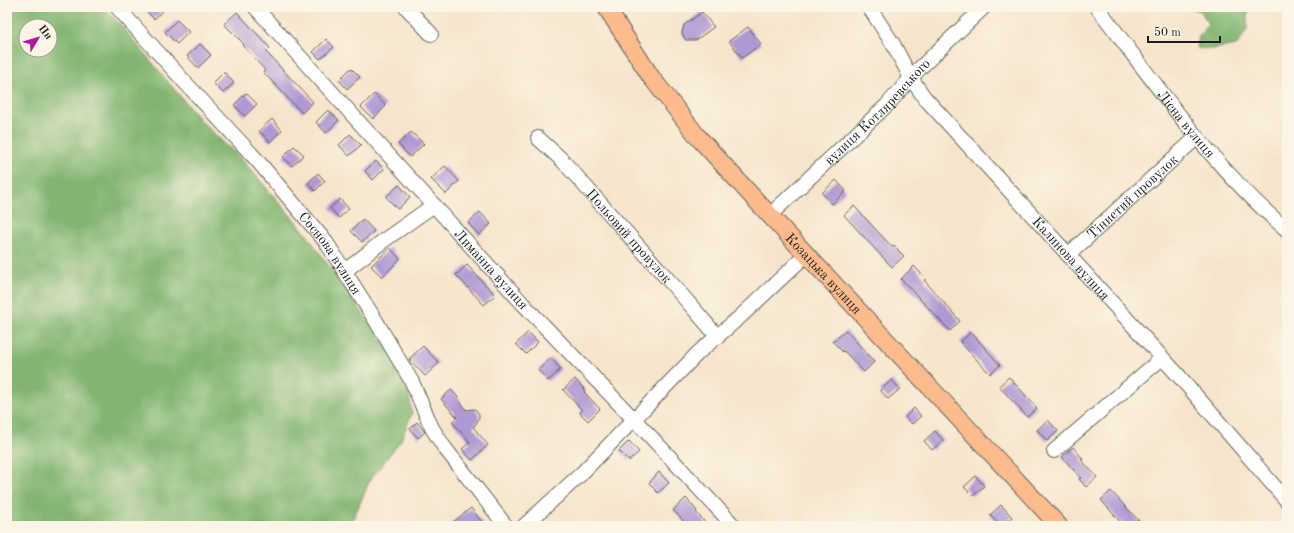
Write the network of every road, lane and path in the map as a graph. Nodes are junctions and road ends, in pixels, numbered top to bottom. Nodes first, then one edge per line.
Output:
1 (117, 7) edge
2 (255, 7) edge
3 (406, 7) edge
4 (606, 7) edge
5 (868, 7) edge
6 (984, 7) edge
7 (1097, 7) edge
8 (431, 34) dead end
9 (911, 78) junction
10 (1197, 137) junction
11 (538, 138) dead end
12 (434, 204) junction
13 (770, 215) junction
14 (1287, 230) edge
15 (807, 254) junction
16 (1068, 255) junction
17 (345, 271) junction
18 (718, 336) junction
19 (1162, 358) junction
20 (634, 419) junction
21 (1054, 451) dead end
22 (1287, 501) edge
23 (506, 526) edge
24 (524, 526) edge
25 (734, 526) edge
26 (1059, 526) edge

1 - 17 street, Соснова вулиця
2 - 12 street, Лиманна вулиця
3 - 8 street
4 - 13 main road, Козацька вулиця
5 - 9 street, Калинова вулиця
6 - 9 street, вулиця Котляревського
7 - 10 street, Лісна вулиця
9 - 13 street, вулиця Котляревського
9 - 16 street, Калинова вулиця
10 - 14 street, Лісна вулиця
10 - 16 street, Тінистий провулок
11 - 18 street, Польовий провулок
12 - 17 street
12 - 20 street, Лиманна вулиця
13 - 15 main road, Козацька вулиця
15 - 18 street
15 - 26 main road, Козацька вулиця
16 - 19 street, Калинова вулиця
17 - 23 street, Соснова вулиця
18 - 20 street
19 - 21 street
19 - 22 street, Калинова вулиця
20 - 24 street
20 - 25 street, Лиманна вулиця

